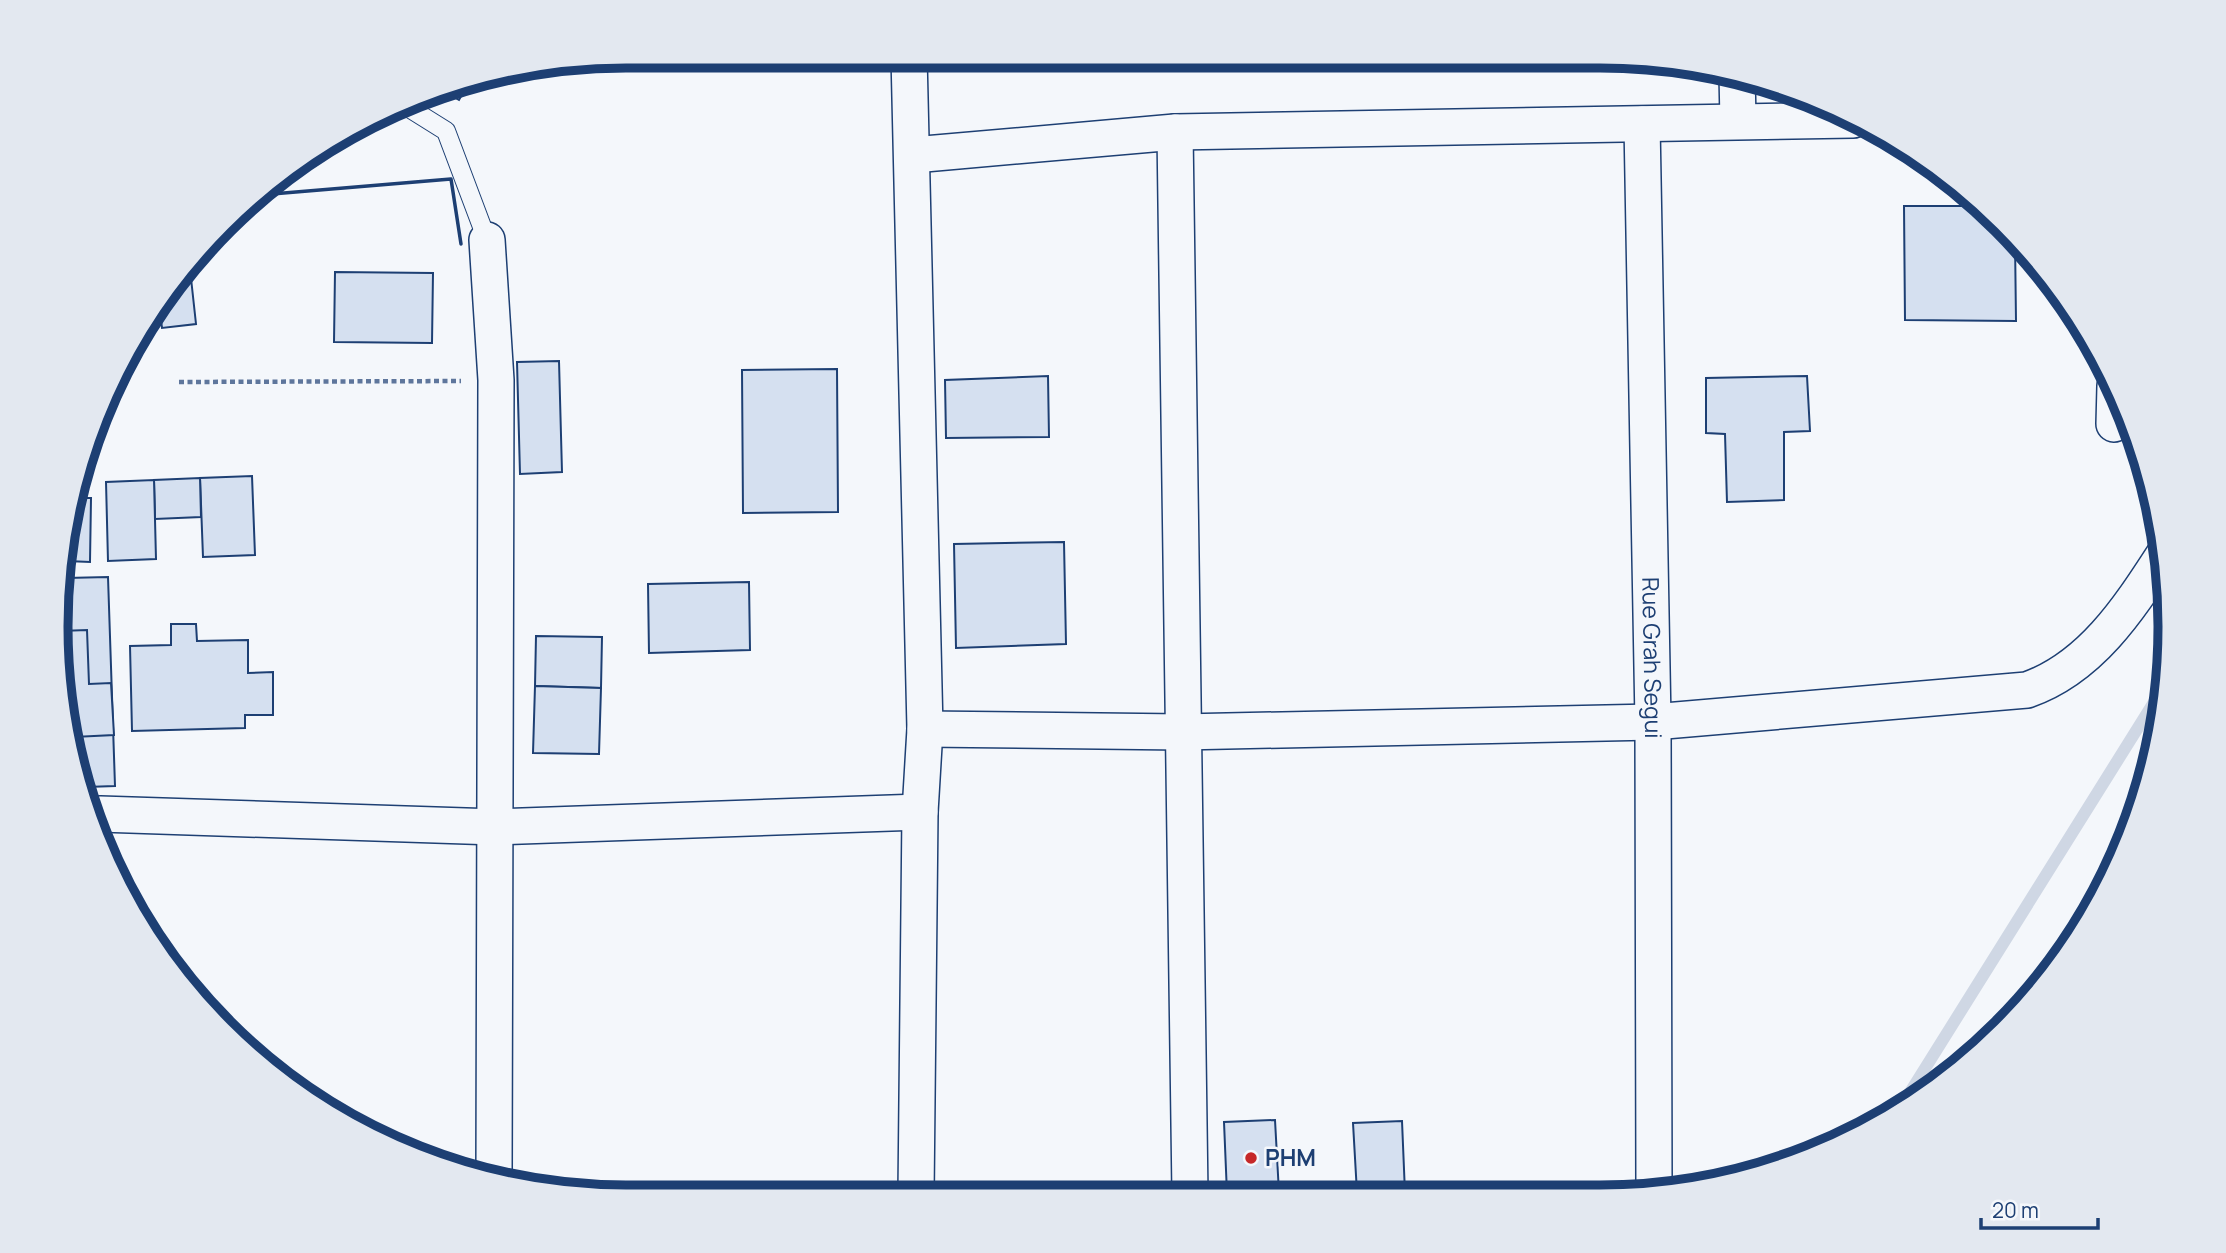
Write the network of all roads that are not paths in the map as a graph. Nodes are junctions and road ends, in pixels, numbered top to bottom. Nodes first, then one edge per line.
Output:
1 (909, 68) edge
2 (1737, 85) edge
3 (414, 111) edge
4 (1833, 120) edge
5 (1738, 121) junction
6 (1642, 124) junction
7 (1175, 132) junction
8 (913, 155) junction
9 (486, 240) joint
10 (2115, 414) edge
11 (2115, 424) dead end
12 (2155, 568) edge
13 (1653, 722) junction
14 (925, 729) junction
15 (1182, 732) junction
16 (920, 813) junction
17 (101, 814) edge
18 (496, 827) junction
19 (494, 1169) edge
20 (1654, 1182) edge
21 (916, 1185) edge
22 (1190, 1185) edge

1 - 8 street
2 - 5 street
3 - 9 lane
4 - 5 street
5 - 6 street
6 - 7 street
6 - 13 street, Rue Grah Segui
7 - 8 street
7 - 15 street
8 - 14 street
9 - 18 street
10 - 11 street
12 - 13 street
13 - 15 street
13 - 20 street, Rue Grah Segui
14 - 15 street
14 - 16 street
15 - 22 street
16 - 18 street
16 - 21 street
17 - 18 street
18 - 19 street

